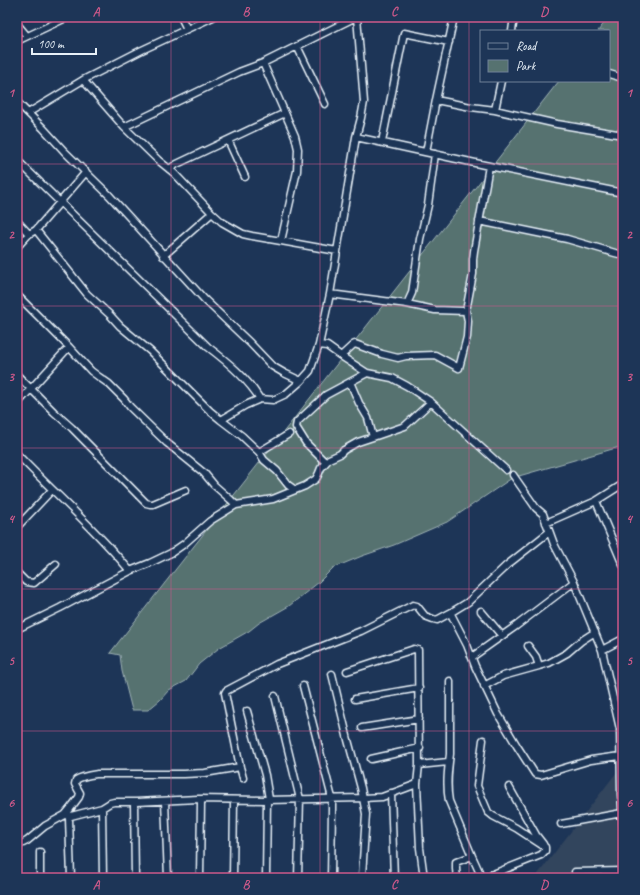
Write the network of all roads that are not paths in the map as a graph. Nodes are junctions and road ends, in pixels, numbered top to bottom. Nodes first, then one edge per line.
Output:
1 (68, 17) edge
2 (181, 17) edge
3 (213, 17) edge
4 (356, 17) edge
5 (454, 17) edge
6 (514, 17) edge
7 (17, 24) edge
8 (187, 29) junction
9 (512, 30) edge
10 (27, 36) junction
11 (17, 41) edge
12 (449, 42) junction
13 (297, 46) junction
14 (263, 63) junction
15 (610, 74) edge
16 (623, 78) edge
17 (83, 80) junction
18 (501, 82) edge
19 (436, 100) junction
20 (17, 102) edge
21 (326, 104) dead end
22 (494, 110) junction
23 (28, 113) junction
24 (286, 113) junction
25 (124, 127) junction
26 (623, 135) edge
27 (356, 137) junction
28 (228, 140) junction
29 (382, 142) junction
30 (426, 152) junction
31 (435, 154) junction
32 (17, 160) edge
33 (489, 166) junction
34 (169, 170) junction
35 (86, 172) junction
36 (245, 177) dead end
37 (623, 193) edge
38 (60, 202) junction
39 (212, 213) junction
40 (17, 221) edge
41 (479, 221) junction
42 (36, 230) junction
43 (30, 234) junction
44 (281, 241) junction
45 (17, 247) edge
46 (337, 251) junction
47 (623, 252) edge
48 (163, 256) junction
49 (330, 294) junction
50 (17, 295) edge
51 (407, 304) junction
52 (466, 312) junction
53 (320, 345) junction
54 (69, 347) junction
55 (341, 356) junction
56 (367, 372) junction
57 (17, 375) edge
58 (301, 381) junction
59 (350, 382) junction
60 (31, 389) junction
61 (260, 399) junction
62 (431, 402) junction
63 (17, 404) edge
64 (221, 420) junction
65 (289, 434) dead end
66 (373, 437) junction
67 (259, 452) junction
68 (17, 454) edge
69 (325, 462) junction
70 (506, 470) dead end
71 (513, 476) dead end
72 (623, 484) edge
73 (52, 490) junction
74 (186, 490) dead end
75 (295, 490) junction
76 (596, 501) junction
77 (236, 505) junction
78 (546, 523) junction
79 (17, 527) edge
80 (549, 532) junction
81 (56, 564) dead end
82 (623, 565) edge
83 (130, 571) junction
84 (17, 573) edge
85 (574, 582) junction
86 (481, 611) dead end
87 (450, 613) junction
88 (17, 629) edge
89 (595, 632) junction
90 (502, 636) junction
91 (623, 639) edge
92 (528, 646) dead end
93 (602, 650) junction
94 (472, 658) junction
95 (539, 666) junction
96 (347, 671) dead end
97 (332, 674) dead end
98 (450, 681) dead end
99 (303, 686) dead end
100 (484, 686) junction
101 (419, 688) junction
102 (275, 696) dead end
103 (355, 699) dead end
104 (248, 711) dead end
105 (419, 719) junction
106 (362, 728) dead end
107 (483, 740) dead end
108 (420, 748) junction
109 (620, 756) junction
110 (371, 759) dead end
111 (448, 762) junction
112 (419, 765) junction
113 (240, 767) junction
114 (243, 778) dead end
115 (417, 784) junction
116 (509, 787) dead end
117 (391, 793) junction
118 (622, 794) edge
119 (332, 798) junction
120 (363, 798) junction
121 (203, 799) junction
122 (300, 799) junction
123 (234, 800) junction
124 (269, 800) junction
125 (165, 801) junction
126 (134, 802) junction
127 (102, 808) junction
128 (622, 813) junction
129 (561, 824) dead end
130 (623, 824) edge
131 (17, 846) edge
132 (545, 847) junction
133 (40, 852) dead end
134 (472, 856) junction
135 (623, 871) edge
136 (575, 872) dead end
137 (362, 876) dead end
138 (40, 878) edge
139 (71, 878) edge
140 (103, 878) edge
141 (135, 878) edge
142 (168, 878) edge
143 (200, 878) edge
144 (233, 878) edge
145 (266, 878) edge
146 (298, 878) edge
147 (331, 878) edge
148 (394, 878) edge
149 (424, 878) edge
150 (457, 878) edge
151 (483, 878) edge

1 - 10 street
2 - 8 street
3 - 8 street
4 - 13 street
4 - 27 street
5 - 12 street
6 - 9 street
7 - 10 street
8 - 17 street
10 - 11 street
12 - 19 street
12 - 29 street
13 - 14 street
13 - 21 street
14 - 24 street
14 - 25 street
15 - 16 street
17 - 23 street
17 - 25 street
18 - 22 street
19 - 22 street
19 - 30 street
20 - 23 street
22 - 26 street
23 - 35 street
24 - 28 street
24 - 44 street
25 - 34 street
27 - 29 street
27 - 46 street
28 - 34 street
28 - 36 street
29 - 30 street
30 - 31 street
31 - 33 street
31 - 51 street
32 - 38 street
33 - 37 street
33 - 41 street
34 - 39 street
35 - 38 street
35 - 48 street
38 - 42 street
38 - 61 street
39 - 44 street
39 - 48 street
40 - 43 street
41 - 47 street
41 - 52 street
42 - 43 street
42 - 64 street
43 - 45 street
44 - 46 street
46 - 49 street
48 - 58 street
49 - 51 street
49 - 53 street
50 - 54 street
51 - 52 street
52 - 55 street
53 - 55 street
53 - 58 street
54 - 60 street
54 - 77 street
55 - 56 street
56 - 59 street
56 - 62 street
57 - 60 street
58 - 61 street
59 - 66 street
59 - 69 street
60 - 63 street
60 - 74 street
61 - 64 street
62 - 66 street
62 - 70 street
64 - 67 street
65 - 67 street
66 - 69 street
67 - 75 street
68 - 73 street
69 - 75 street
71 - 78 street
72 - 76 street
73 - 79 street
73 - 83 street
75 - 77 street
76 - 78 street
76 - 82 street
77 - 83 street
78 - 80 street
80 - 85 street
80 - 87 street
81 - 84 street
83 - 88 street
85 - 89 street
85 - 90 street
86 - 90 street
87 - 94 street
87 - 113 street
89 - 93 street
89 - 95 street
90 - 94 street
91 - 93 street
92 - 95 street
93 - 109 street
94 - 100 street
95 - 100 street
96 - 101 street
97 - 120 street
98 - 111 street
99 - 119 street
100 - 109 street
101 - 103 street
101 - 105 street
102 - 122 street
104 - 124 street
105 - 106 street
105 - 108 street
107 - 132 street
108 - 110 street
108 - 112 street
109 - 118 street
111 - 112 street
111 - 134 street
112 - 115 street
113 - 114 street
113 - 131 street
115 - 117 street
115 - 149 street
116 - 132 street
117 - 120 street
117 - 148 street
118 - 128 street
119 - 120 street
119 - 122 street
119 - 147 street
120 - 137 street
121 - 123 street
121 - 125 street
121 - 143 street
122 - 124 street
122 - 146 street
123 - 124 street
123 - 144 street
124 - 145 street
125 - 126 street
125 - 142 street
126 - 127 street
126 - 141 street
127 - 139 street
127 - 140 street
128 - 129 street
128 - 130 street
132 - 151 street
133 - 138 street
134 - 150 street
134 - 151 street
135 - 136 street

